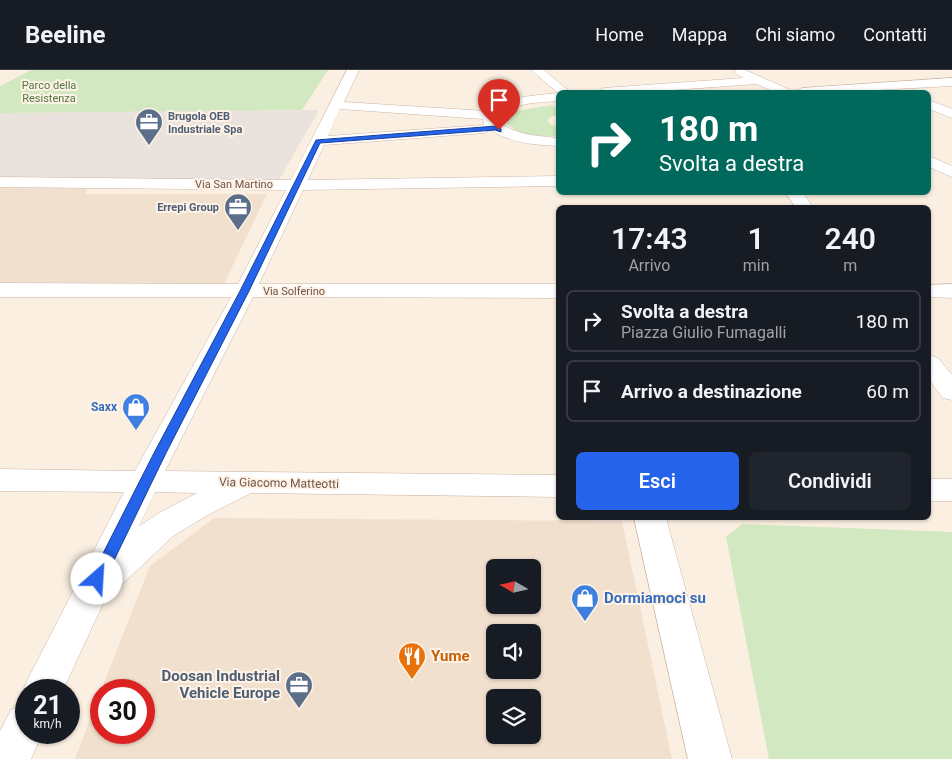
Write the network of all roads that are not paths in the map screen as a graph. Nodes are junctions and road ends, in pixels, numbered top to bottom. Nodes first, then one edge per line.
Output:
1 (352, 70) edge
2 (537, 70) edge
3 (736, 70) edge
4 (856, 76) dead end
5 (757, 80) junction
6 (952, 82) edge
7 (882, 86) junction
8 (562, 90) edge
9 (630, 90) edge
10 (780, 90) edge
11 (829, 90) edge
12 (895, 90) edge
13 (556, 97) edge
14 (336, 105) junction
15 (931, 105) edge
16 (395, 109) junction
17 (952, 114) edge
18 (493, 122) junction
19 (378, 137) junction
20 (318, 141) junction
21 (556, 142) edge
22 (931, 162) edge
23 (952, 174) edge
24 (931, 176) edge
25 (556, 181) edge
26 (0, 182) edge
27 (297, 185) junction
28 (0, 290) edge
29 (245, 291) junction
30 (556, 291) edge
31 (931, 291) edge
32 (952, 291) edge
33 (931, 366) edge
34 (952, 392) edge
35 (0, 480) edge
36 (145, 481) junction
37 (248, 482) junction
38 (556, 486) edge
39 (931, 490) edge
40 (952, 490) edge
41 (650, 520) edge
42 (90, 593) junction
43 (48, 679) edge
44 (16, 744) edge
45 (9, 759) edge
46 (710, 759) edge

1 - 14 street
2 - 8 street
3 - 5 street
4 - 7 street
5 - 9 street
5 - 10 street
6 - 7 street
7 - 11 street
7 - 12 street
13 - 18 street
14 - 16 street
14 - 20 street
15 - 17 street
16 - 18 street
16 - 19 street
18 - 19 street
18 - 21 street
19 - 20 street
20 - 27 street
22 - 23 street
23 - 24 street
25 - 27 street, Via San Martino
26 - 27 street, Via San Martino
27 - 29 street
28 - 29 street, Via Solferino
29 - 30 street, Via Solferino
29 - 36 street
31 - 32 street
33 - 34 street
35 - 36 street, Via Giacomo Matteotti
36 - 37 street, Via Giacomo Matteotti
36 - 42 street
37 - 38 street, Via Giacomo Matteotti
37 - 42 street
39 - 40 street
41 - 46 street
42 - 43 street
44 - 45 street

